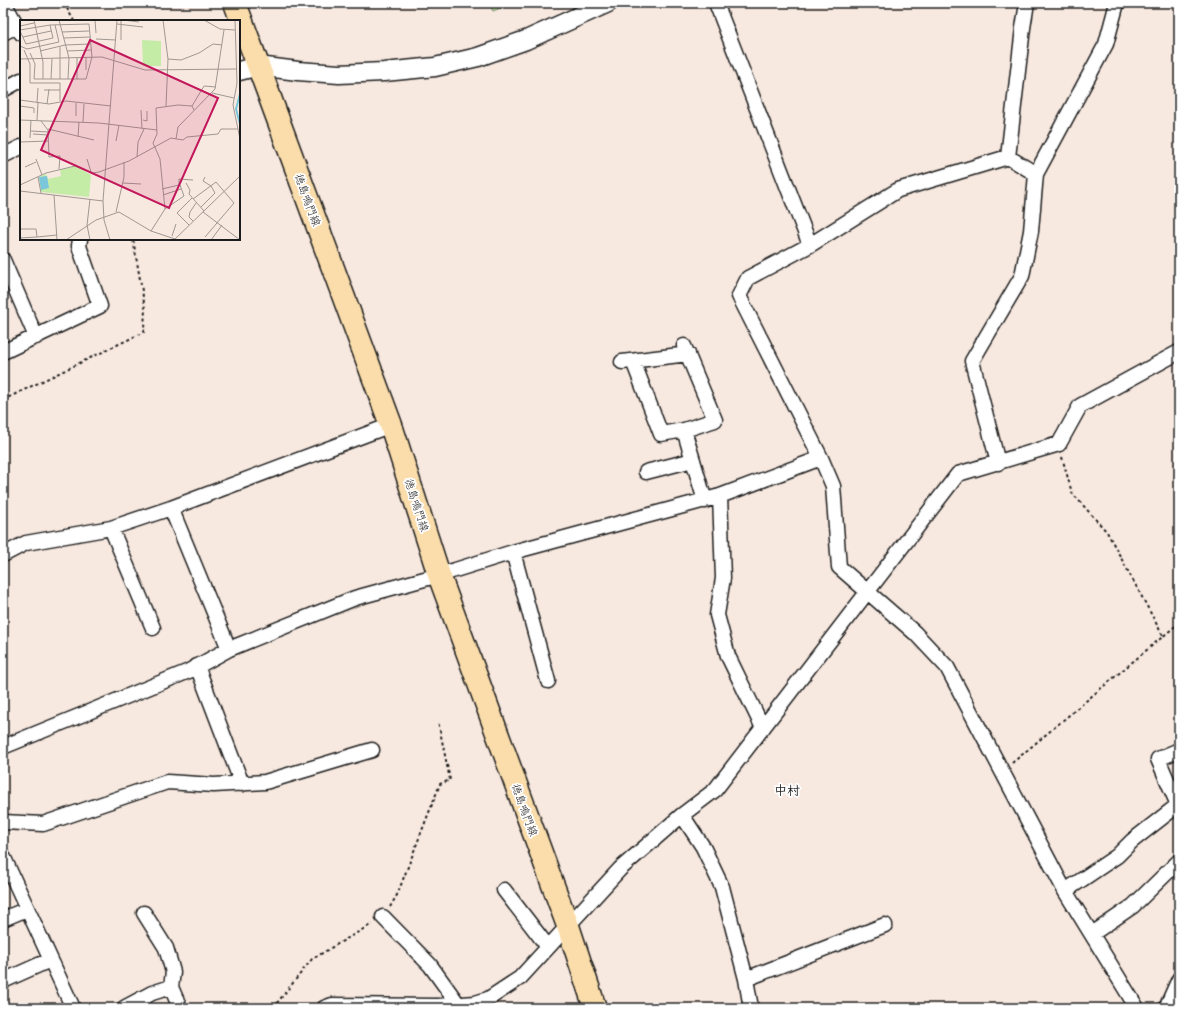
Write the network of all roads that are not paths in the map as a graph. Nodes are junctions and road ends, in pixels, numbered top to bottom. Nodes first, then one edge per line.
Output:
1 (4, 3) edge
2 (235, 3) edge
3 (608, 3) edge
4 (716, 3) edge
5 (1027, 3) edge
6 (1117, 3) edge
7 (239, 20) edge
8 (240, 26) edge
9 (19, 30) edge
10 (3, 33) edge
11 (249, 68) edge
12 (20, 81) edge
13 (3, 90) edge
14 (20, 148) edge
15 (3, 156) edge
16 (1008, 157) junction
17 (1036, 174) junction
18 (78, 241) edge
19 (810, 245) junction
20 (3, 260) edge
21 (36, 337) junction
22 (3, 352) edge
23 (1179, 352) edge
24 (391, 425) junction
25 (684, 430) junction
26 (821, 458) junction
27 (693, 460) junction
28 (998, 463) junction
29 (646, 472) dead end
30 (720, 496) junction
31 (705, 501) junction
32 (171, 508) junction
33 (111, 528) junction
34 (514, 552) junction
35 (3, 555) edge
36 (439, 574) junction
37 (868, 592) junction
38 (153, 628) dead end
39 (229, 649) junction
40 (197, 666) junction
41 (548, 682) dead end
42 (763, 728) junction
43 (3, 747) edge
44 (372, 750) dead end
45 (1179, 750) edge
46 (242, 784) junction
47 (682, 815) junction
48 (3, 822) edge
49 (1179, 861) edge
50 (4, 863) edge
51 (504, 890) dead end
52 (1065, 891) junction
53 (27, 909) junction
54 (144, 913) dead end
55 (383, 917) road end
56 (3, 919) edge
57 (884, 925) dead end
58 (568, 926) junction
59 (1092, 934) junction
60 (548, 948) junction
61 (50, 960) junction
62 (746, 979) junction
63 (1179, 979) edge
64 (3, 981) edge
65 (171, 987) junction
66 (458, 1004) junction
67 (73, 1008) edge
68 (124, 1008) edge
69 (180, 1008) edge
70 (324, 1008) edge
71 (595, 1008) edge
72 (751, 1008) edge
73 (1137, 1008) edge
74 (1166, 1008) edge

1 - 9 street
2 - 7 main road, 徳島鳴門線
3 - 11 street
4 - 19 street
5 - 16 street
6 - 17 street
8 - 11 main road, 徳島鳴門線
9 - 10 street
11 - 24 main road, 徳島鳴門線
12 - 13 street
14 - 15 street
16 - 17 street
16 - 19 street
17 - 28 street
18 - 21 street
19 - 26 street
20 - 21 street
21 - 22 street
23 - 28 street
24 - 32 street
24 - 36 main road, 徳島鳴門線
25 - 25 street
25 - 27 street
26 - 30 street
26 - 37 street
27 - 29 street
27 - 31 street
28 - 37 street
30 - 31 street
30 - 42 street
31 - 34 street
32 - 33 street
32 - 39 street
33 - 35 street
33 - 38 street
34 - 36 street
34 - 41 street
36 - 39 street
36 - 58 main road, 徳島鳴門線
37 - 42 street
37 - 52 street
39 - 40 street
40 - 43 street
40 - 46 street
42 - 47 street
44 - 46 street
45 - 52 street
46 - 48 street
47 - 58 street
47 - 62 street
49 - 59 street
50 - 53 street
51 - 60 street
52 - 59 street
53 - 56 street
53 - 61 street
54 - 65 street
55 - 66 street
57 - 62 street
58 - 60 street
58 - 71 main road, 徳島鳴門線
59 - 73 street
60 - 66 street
61 - 64 street
61 - 67 street
62 - 72 street
63 - 74 street
65 - 68 street
65 - 69 street
66 - 70 street

